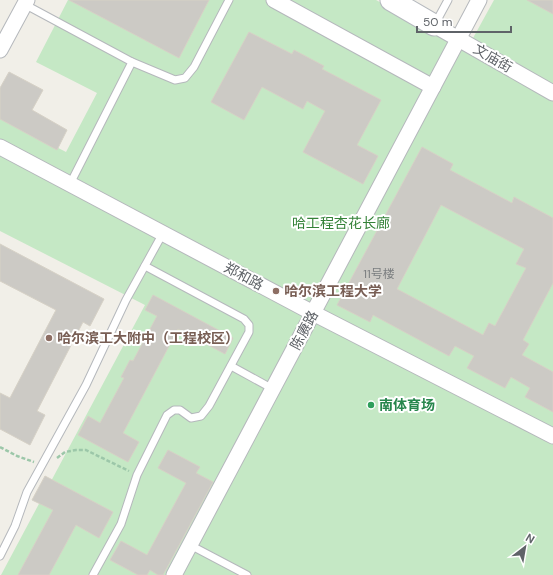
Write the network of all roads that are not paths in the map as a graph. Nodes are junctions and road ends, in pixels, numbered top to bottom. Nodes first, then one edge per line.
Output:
1 (229, 0) edge
2 (274, 0) edge
3 (390, 0) edge
4 (448, 0) edge
5 (479, 0) edge
6 (26, 2) edge
7 (434, 25) junction
8 (458, 39) junction
9 (0, 50) edge
10 (132, 62) junction
11 (433, 87) junction
12 (553, 93) edge
13 (0, 147) edge
14 (70, 184) junction
15 (163, 233) junction
16 (145, 266) junction
17 (313, 313) junction
18 (231, 366) junction
19 (273, 389) junction
20 (553, 436) edge
21 (190, 545) junction
22 (0, 556) edge
23 (93, 575) edge
24 (174, 575) edge
25 (247, 575) edge

1 - 10 lane
2 - 11 street
3 - 7 main road, 文庙街
4 - 7 lane
5 - 8 street, 陈赓路
6 - 9 street
6 - 10 lane
7 - 8 street, 文庙街
8 - 11 street, 陈赓路
8 - 12 street, 文庙街
10 - 14 lane
11 - 17 street, 陈赓路
13 - 14 street, 郑和路
14 - 15 street, 郑和路
15 - 16 lane
15 - 17 street, 郑和路
16 - 18 lane
16 - 22 lane
17 - 19 street, 陈赓路
17 - 20 street, 郑和路
18 - 19 lane
18 - 23 lane
19 - 21 street, 陈赓路
21 - 24 street, 陈赓路
21 - 25 lane

